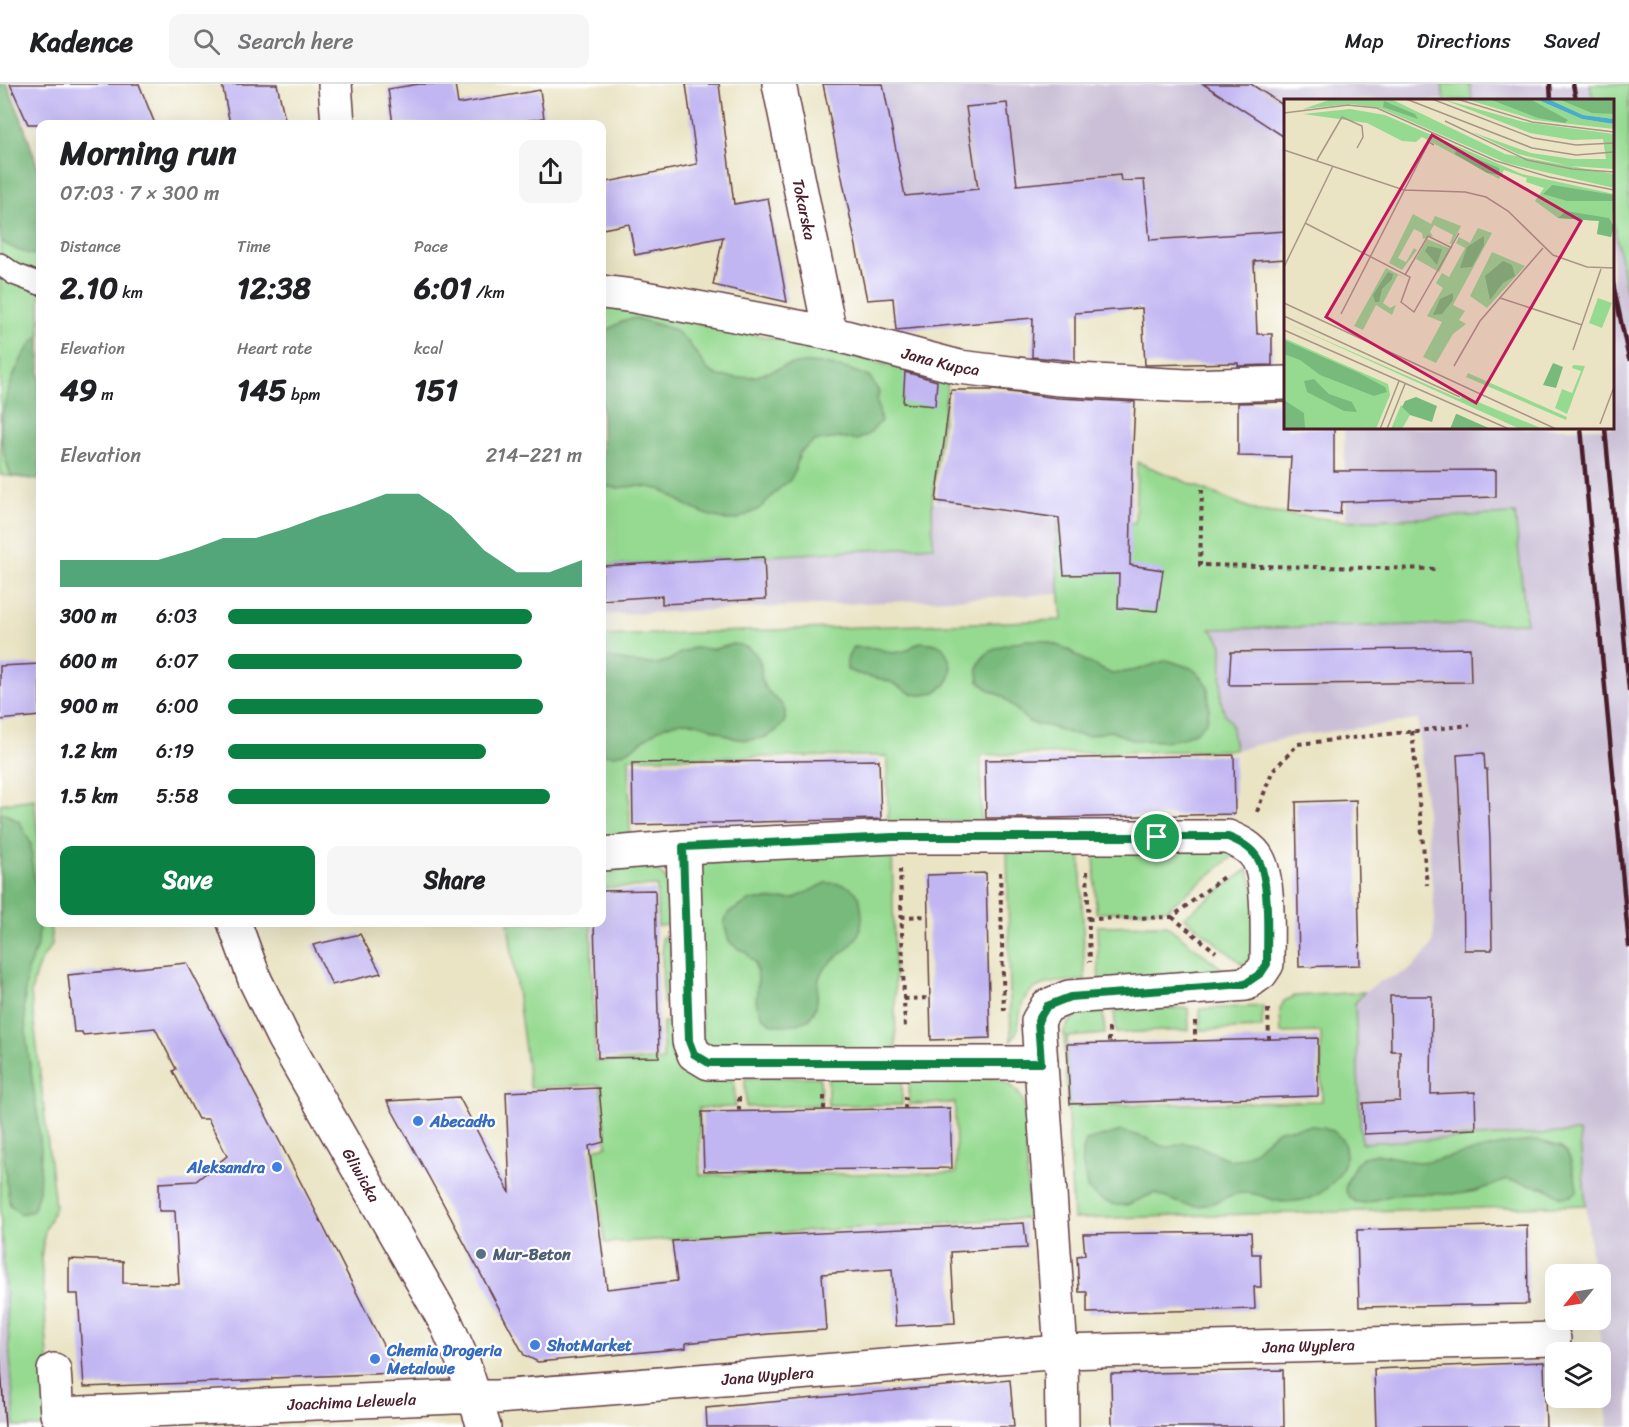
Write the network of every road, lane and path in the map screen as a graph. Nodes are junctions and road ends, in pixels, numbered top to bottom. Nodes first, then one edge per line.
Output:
1 (335, 84) edge
2 (779, 84) edge
3 (338, 120) edge
4 (0, 264) edge
5 (36, 282) edge
6 (606, 292) edge
7 (830, 333) junction
8 (1284, 383) edge
9 (1202, 489) dead end
10 (1439, 569) dead end
11 (1470, 725) dead end
12 (1412, 731) junction
13 (899, 837) junction
14 (999, 837) junction
15 (1086, 837) junction
16 (683, 847) junction
17 (1249, 849) junction
18 (606, 854) edge
19 (1426, 885) dead end
20 (928, 916) dead end
21 (1172, 916) junction
22 (902, 917) junction
23 (1088, 919) junction
24 (236, 927) edge
25 (1251, 980) junction
26 (1091, 995) junction
27 (930, 998) dead end
28 (904, 999) junction
29 (906, 1063) junction
30 (1006, 1063) junction
31 (1041, 1063) junction
32 (1554, 1339) dead end
33 (1061, 1352) junction
34 (54, 1370) dead end
35 (480, 1412) edge
36 (1062, 1427) edge

1 - 3 street
2 - 7 street, Tokarska
4 - 5 lane
6 - 7 street, Jana Kupca
7 - 8 street, Jana Kupca
9 - 10 path
11 - 12 path
12 - 17 path
12 - 19 path
13 - 14 street
13 - 16 street
13 - 22 path
14 - 15 street
14 - 30 path
15 - 17 street
15 - 23 path
16 - 18 street
16 - 29 street
17 - 21 path
17 - 25 street
20 - 22 path
21 - 23 path
21 - 25 path
22 - 28 path
23 - 26 path
24 - 35 street, Gliwicka
25 - 26 street
26 - 31 street
27 - 28 path
28 - 29 path
29 - 30 street
30 - 31 street
31 - 33 street
32 - 33 street, Jana Wyplera
33 - 35 street, Jana Wyplera
33 - 36 street
34 - 35 street, Joachima Lelewela

